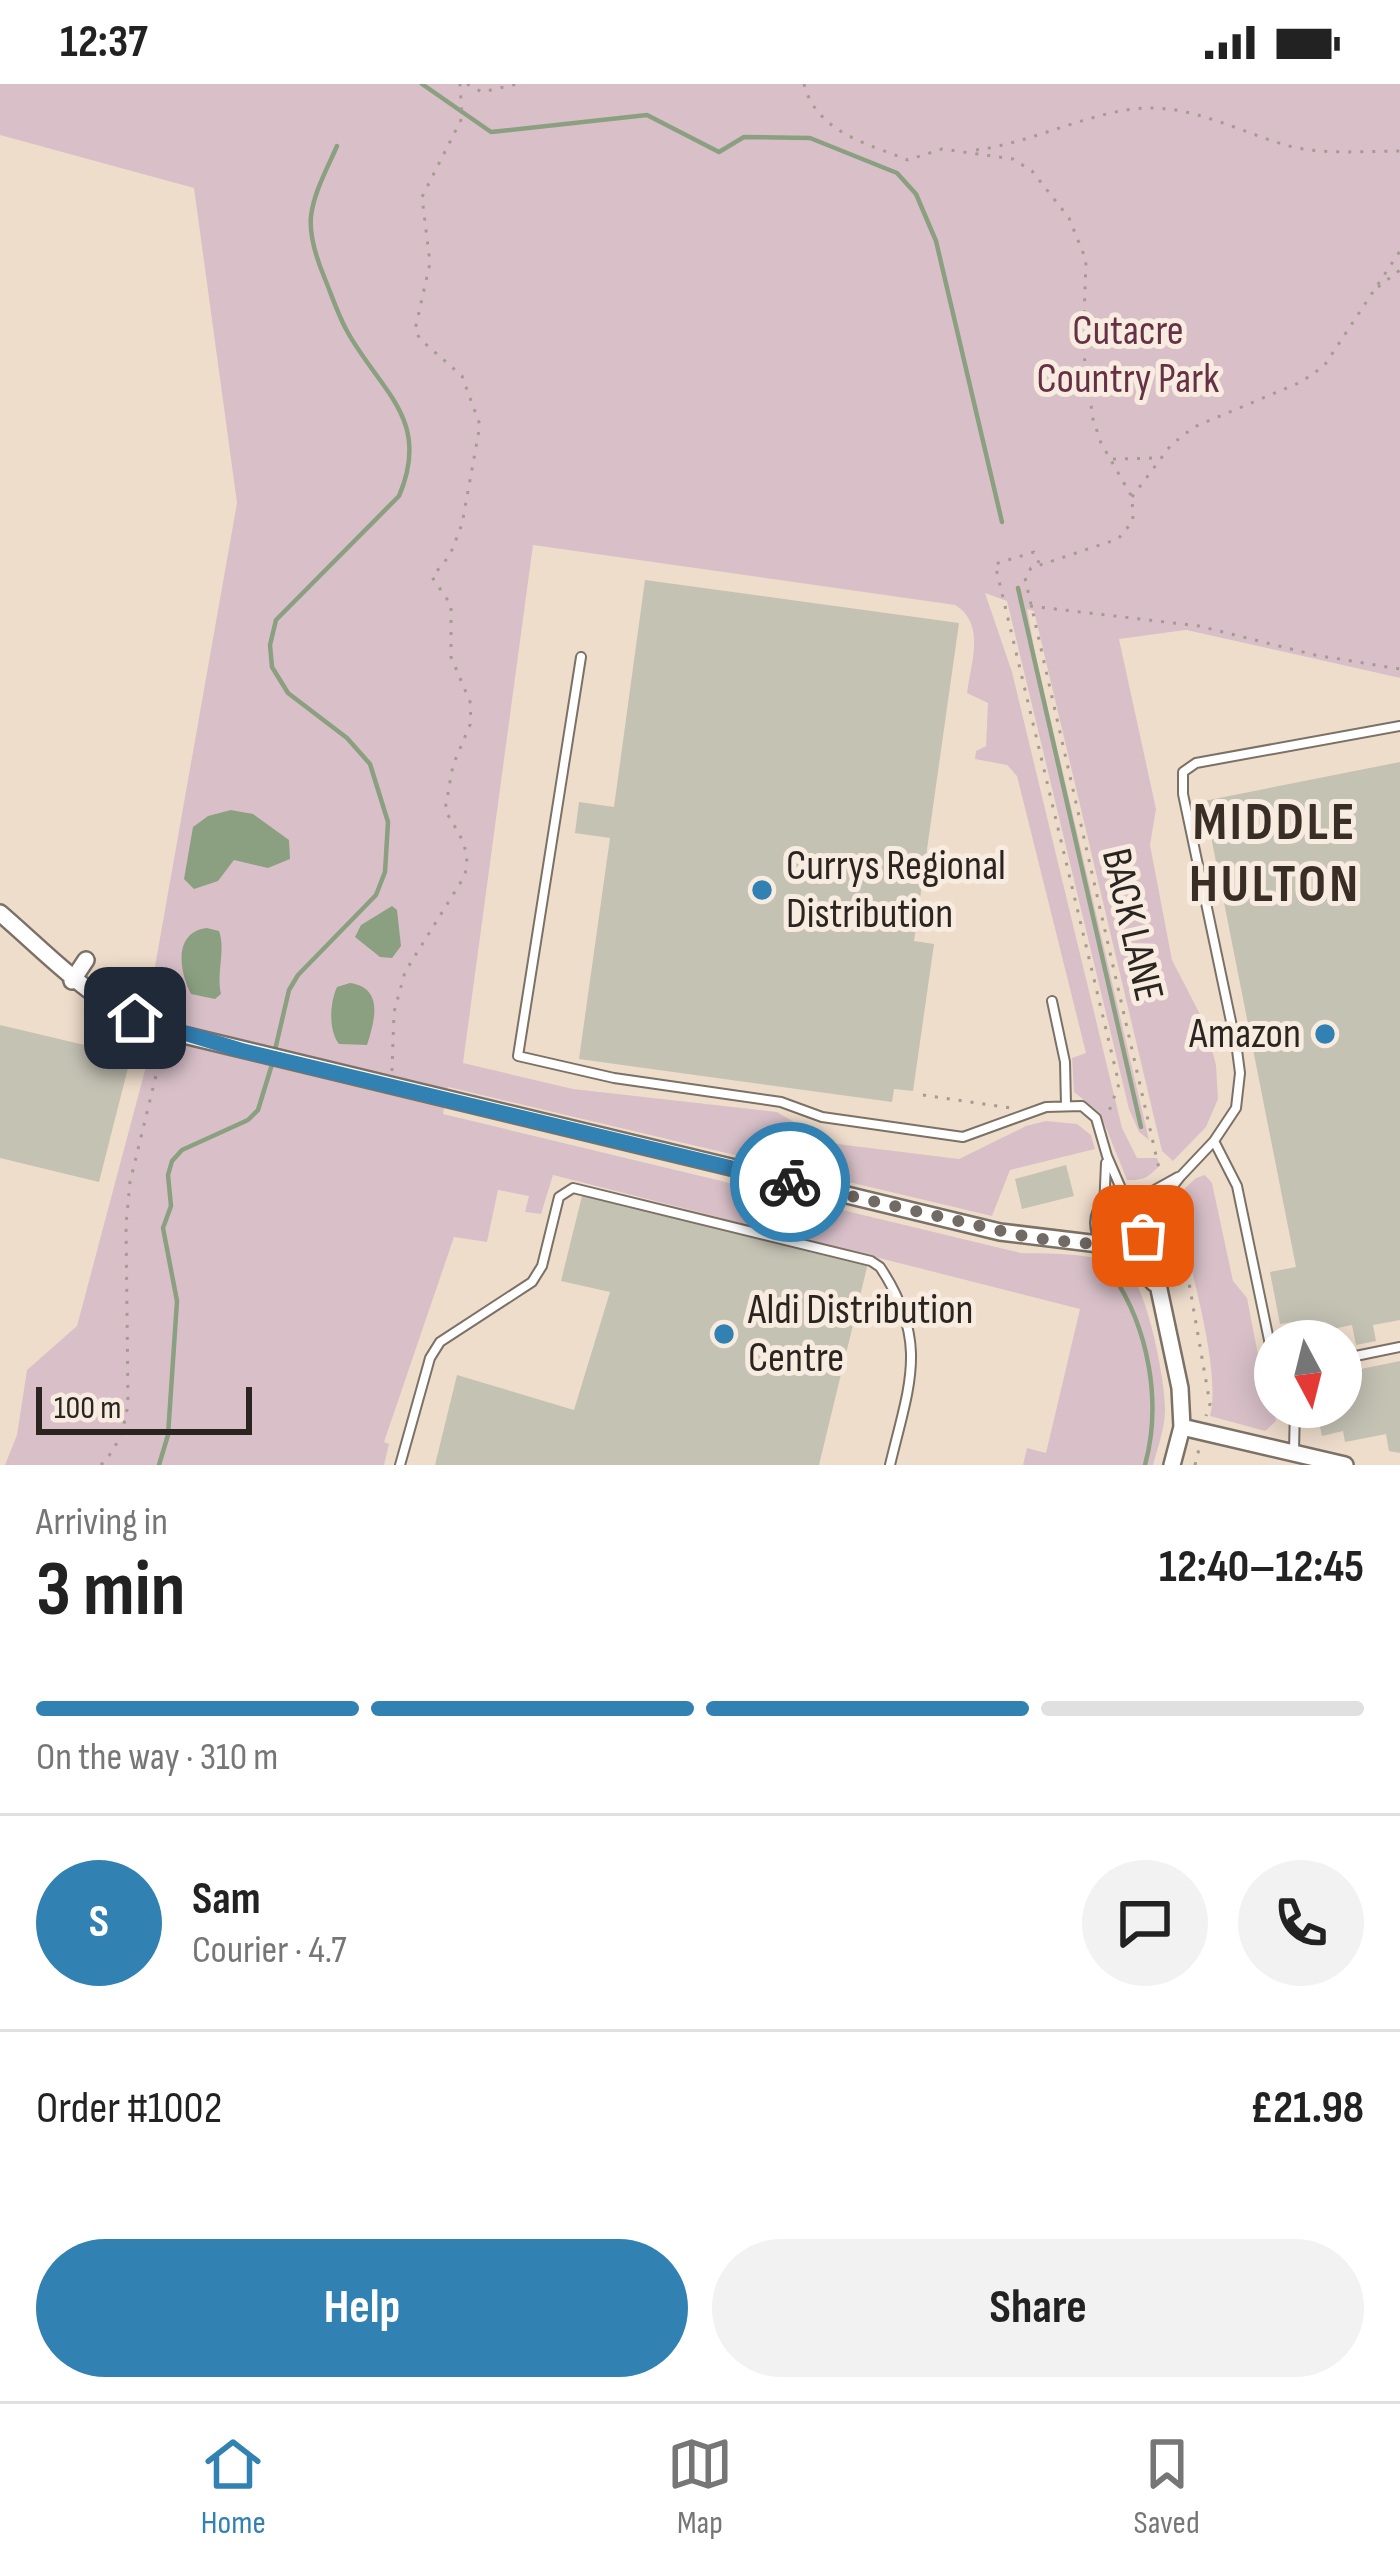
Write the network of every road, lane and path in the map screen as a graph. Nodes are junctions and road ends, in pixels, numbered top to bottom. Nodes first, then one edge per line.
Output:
1 (460, 84) edge
2 (467, 84) edge
3 (517, 84) edge
4 (804, 84) edge
5 (1400, 151) edge
6 (966, 152) junction
7 (1400, 251) edge
8 (1400, 270) edge
9 (1373, 291) junction
10 (1159, 458) junction
11 (1109, 459) junction
12 (1132, 497) junction
13 (1040, 565) junction
14 (1030, 606) junction
15 (581, 657) dead end
16 (1400, 669) edge
17 (1400, 726) edge
18 (0, 913) edge
19 (86, 960) dead end
20 (72, 981) junction
21 (1052, 1001) dead end
22 (164, 1044) dead end
23 (392, 1077) dead end
24 (923, 1095) dead end
25 (1066, 1105) junction
26 (1018, 1120) junction
27 (1106, 1125) dead end
28 (1214, 1141) junction
29 (1107, 1156) junction
30 (1170, 1186) junction
31 (1130, 1201) junction
32 (1102, 1212) junction
33 (1146, 1224) junction
34 (1061, 1240) junction
35 (1119, 1247) junction
36 (1156, 1285) junction
37 (1265, 1320) edge
38 (1400, 1347) edge
39 (1362, 1355) edge
40 (1182, 1427) junction
41 (1295, 1428) edge
42 (1202, 1431) junction
43 (1294, 1452) junction
44 (101, 1465) edge
45 (400, 1465) edge
46 (890, 1465) edge
47 (1172, 1465) edge
48 (1195, 1465) edge
49 (1345, 1465) edge

1 - 23 path
2 - 3 path
4 - 6 path
5 - 6 path
6 - 11 path
7 - 9 path
8 - 9 path
9 - 10 path
10 - 11 path
10 - 12 path
11 - 12 path
12 - 13 path
13 - 14 path
13 - 27 path
14 - 16 path
14 - 30 path, BACK LANE
15 - 26 lane
17 - 28 lane
18 - 20 street
19 - 20 street
20 - 34 street
21 - 25 lane
22 - 44 path
24 - 26 path
25 - 26 lane
25 - 29 lane
28 - 30 lane
28 - 37 lane
29 - 31 lane
29 - 32 lane
30 - 31 lane
30 - 33 lane
30 - 42 path, BACK LANE
31 - 32 street
31 - 33 street
32 - 34 street
32 - 35 street
33 - 35 street
33 - 36 street
34 - 35 street
35 - 36 street
36 - 40 street
38 - 39 lane
40 - 42 street
40 - 47 street
41 - 43 lane
42 - 43 street
42 - 48 path, BACK LANE
43 - 49 street
45 - 46 lane

